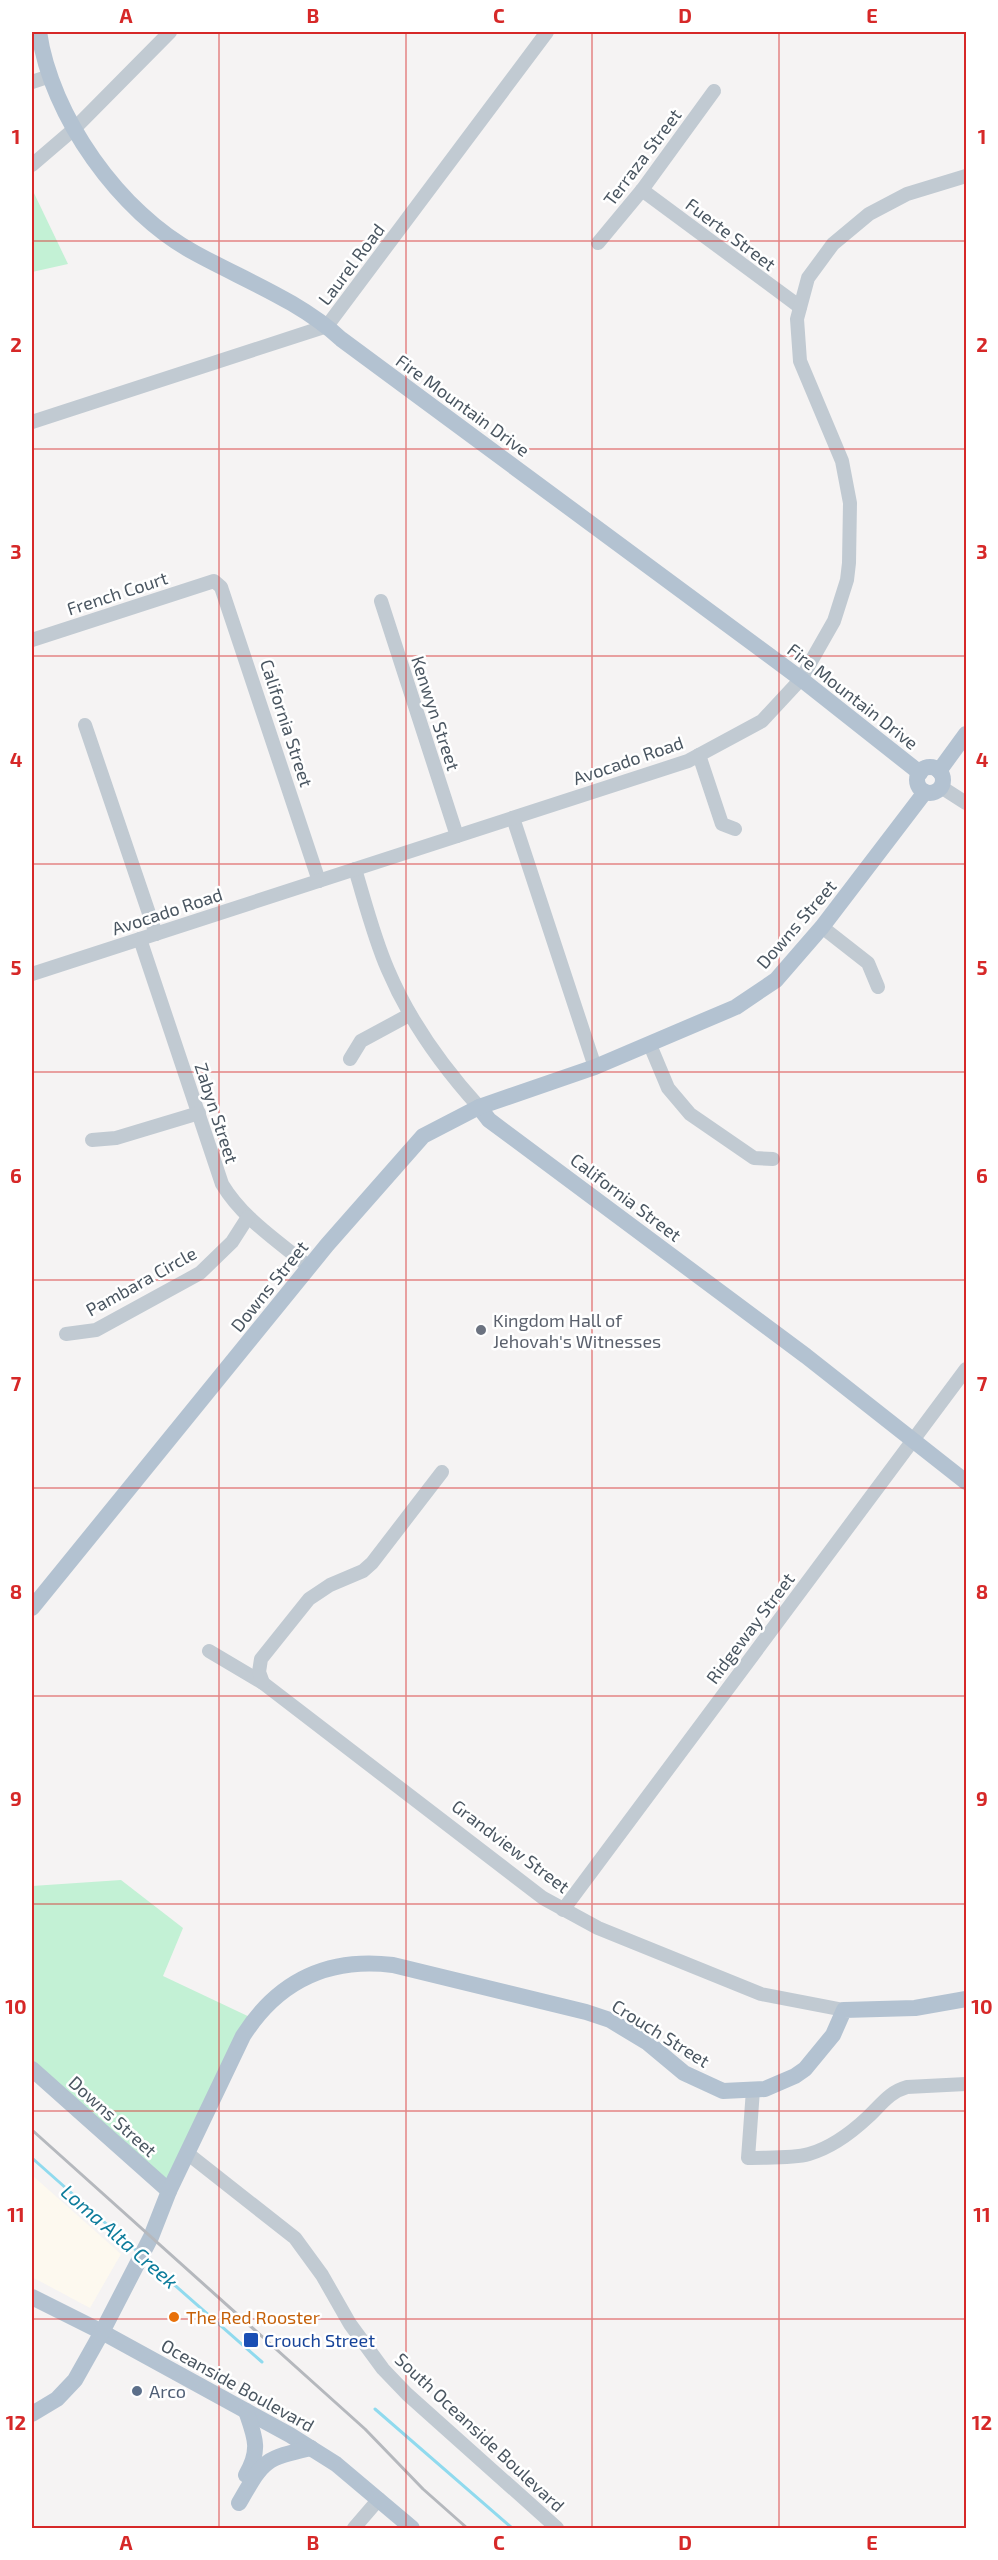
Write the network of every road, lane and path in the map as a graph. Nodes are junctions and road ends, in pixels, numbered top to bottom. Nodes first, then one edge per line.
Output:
1 (39, 32) edge
2 (170, 32) edge
3 (547, 32) edge
4 (50, 76) junction
5 (32, 82) edge
6 (714, 91) dead end
7 (74, 129) junction
8 (32, 165) edge
9 (966, 176) edge
10 (642, 190) junction
11 (598, 243) dead end
12 (800, 307) junction
13 (327, 326) junction
14 (32, 422) edge
15 (214, 581) joint
16 (381, 601) dead end
17 (32, 640) edge
18 (801, 679) junction
19 (85, 725) dead end
20 (966, 734) edge
21 (699, 755) junction
22 (935, 783) junction
23 (966, 803) edge
24 (513, 818) junction
25 (735, 829) dead end
26 (457, 836) junction
27 (355, 869) junction
28 (319, 881) junction
29 (822, 927) junction
30 (156, 934) junction
31 (140, 939) junction
32 (32, 974) edge
33 (878, 987) dead end
34 (409, 1015) junction
35 (650, 1045) junction
36 (350, 1059) dead end
37 (595, 1067) junction
38 (479, 1107) junction
39 (198, 1113) junction
40 (92, 1140) dead end
41 (773, 1159) dead end
42 (248, 1217) junction
43 (309, 1267) junction
44 (66, 1334) dead end
45 (966, 1369) edge
46 (914, 1442) junction
47 (442, 1472) dead end
48 (966, 1482) edge
49 (32, 1608) edge
50 (209, 1651) dead end
51 (263, 1683) junction
52 (563, 1910) junction
53 (966, 1999) edge
54 (844, 2010) junction
55 (32, 2069) edge
56 (966, 2084) edge
57 (753, 2090) junction
58 (187, 2153) junction
59 (169, 2191) junction
60 (32, 2297) edge
61 (102, 2332) junction
62 (246, 2410) junction
63 (32, 2414) edge
64 (311, 2448) junction
65 (379, 2499) junction
66 (354, 2529) edge
67 (412, 2529) edge
68 (558, 2529) edge

1 - 4 main road, Fire Mountain Drive
2 - 7 street
3 - 13 street, Laurel Road
4 - 5 street
4 - 7 main road, Fire Mountain Drive
6 - 10 street, Terraza Street
7 - 8 street
7 - 13 main road, Fire Mountain Drive
9 - 12 street, Avocado Road
10 - 11 street, Terraza Street
10 - 12 street, Fuerte Street
12 - 18 street, Avocado Road
13 - 14 street, Laurel Road
13 - 18 main road, Fire Mountain Drive
15 - 17 street, French Court
15 - 28 street, California Street
16 - 26 street, Kenwyn Street
18 - 21 street, Avocado Road
18 - 22 main road, Fire Mountain Drive
19 - 30 street
20 - 22 main road, Downs Street
21 - 24 street, Avocado Road
21 - 25 street
22 - 23 street
22 - 29 main road, Downs Street
24 - 26 street, Avocado Road
24 - 37 street
26 - 27 street, Avocado Road
27 - 28 street, Avocado Road
27 - 34 street, California Street
28 - 30 street, Avocado Road
29 - 33 street
29 - 35 main road, Downs Street
30 - 31 street, Avocado Road
31 - 32 street, Avocado Road
31 - 39 street, Zabyn Street
34 - 36 street
34 - 38 street, California Street
35 - 37 main road, Downs Street
35 - 41 street
37 - 38 main road, Downs Street
38 - 43 main road, Downs Street
38 - 46 main road, California Street
39 - 40 street
39 - 42 street, Zabyn Street
42 - 43 street, Zabyn Street
42 - 44 street, Pambara Circle
43 - 49 main road, Downs Street
45 - 46 street, Ridgeway Street
46 - 48 main road, California Street
46 - 52 street, Ridgeway Street
47 - 51 street
50 - 51 street, Grandview Street
51 - 52 street, Grandview Street
52 - 54 street, Grandview Street
53 - 54 main road, Grandview Street
54 - 57 main road, Crouch Street
55 - 59 main road, Downs Street
56 - 57 street
57 - 58 main road, Crouch Street
58 - 59 main road, Crouch Street
58 - 68 street, South Oceanside Boulevard
59 - 61 main road, Crouch Street
60 - 61 main road, Oceanside Boulevard
61 - 62 main road, Oceanside Boulevard
61 - 63 main road, Crouch Street
62 - 64 main road, Oceanside Boulevard
62 - 64 main road
64 - 65 main road, Oceanside Boulevard
65 - 66 street
65 - 67 main road, Oceanside Boulevard

